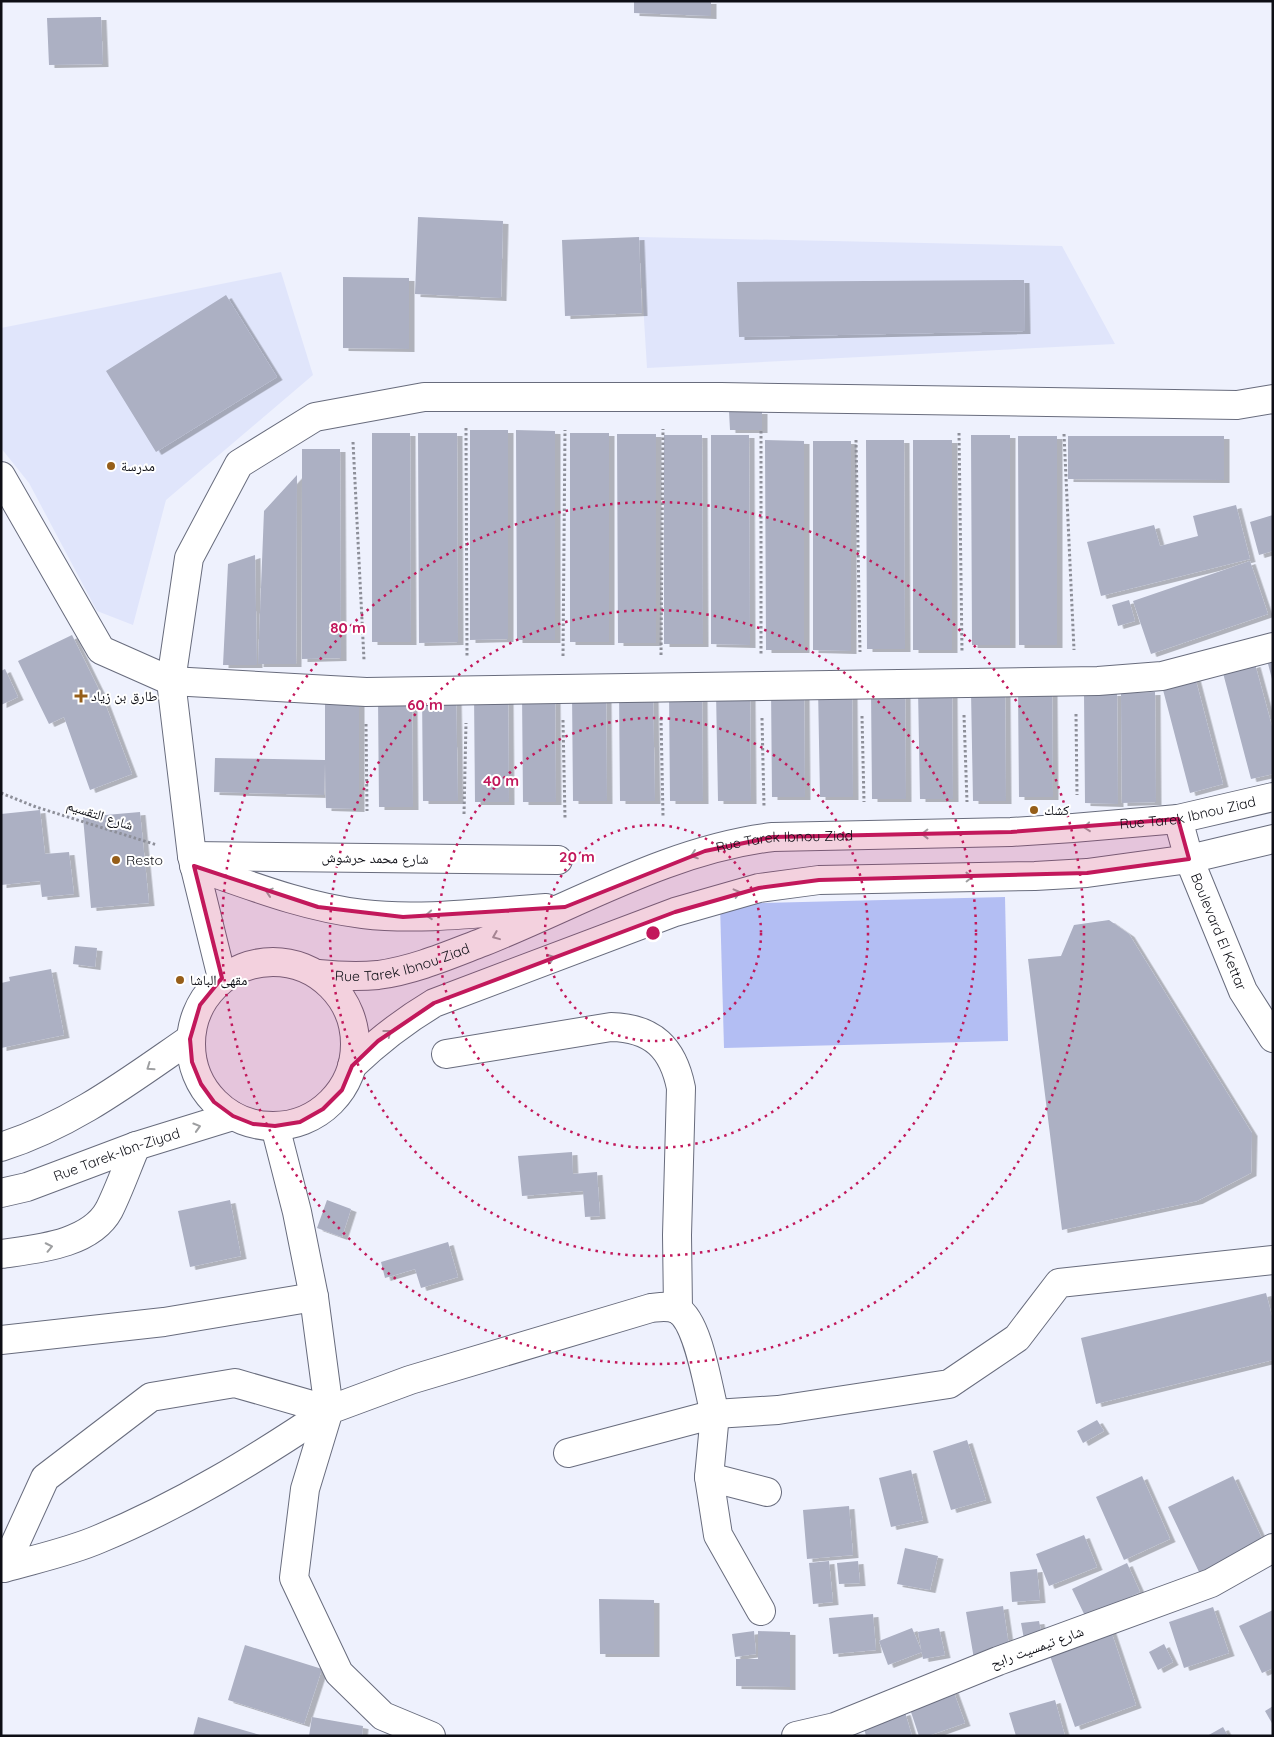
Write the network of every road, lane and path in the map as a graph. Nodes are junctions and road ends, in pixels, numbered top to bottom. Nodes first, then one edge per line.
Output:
1 (1273, 399) edge
2 (565, 422) dead end
3 (466, 425) dead end
4 (663, 428) dead end
5 (760, 430) dead end
6 (1064, 431) dead end
7 (959, 432) dead end
8 (353, 434) dead end
9 (856, 440) dead end
10 (1, 476) edge
11 (1273, 647) edge
12 (171, 681) junction
13 (1076, 682) junction
14 (963, 683) junction
15 (861, 685) junction
16 (761, 687) junction
17 (661, 688) junction
18 (563, 689) junction
19 (467, 691) junction
20 (366, 692) junction
21 (1, 793) edge
22 (1273, 797) edge
23 (864, 803) dead end
24 (1077, 804) dead end
25 (367, 811) dead end
26 (968, 811) dead end
27 (464, 814) dead end
28 (764, 814) dead end
29 (663, 816) dead end
30 (565, 818) dead end
31 (1178, 819) junction
32 (1273, 839) edge
33 (1189, 859) junction
34 (558, 860) dead end
35 (193, 861) junction
36 (565, 907) junction
37 (318, 974) junction
38 (222, 978) junction
39 (1273, 1038) edge
40 (190, 1039) junction
41 (446, 1054) dead end
42 (352, 1066) junction
43 (233, 1116) junction
44 (274, 1126) junction
45 (1, 1146) edge
46 (136, 1146) junction
47 (1, 1193) edge
48 (1, 1254) edge
49 (1273, 1260) edge
50 (314, 1297) junction
51 (678, 1310) junction
52 (1, 1340) edge
53 (329, 1410) junction
54 (715, 1414) junction
55 (568, 1453) dead end
56 (709, 1477) junction
57 (767, 1492) dead end
58 (1273, 1548) edge
59 (761, 1611) dead end
60 (431, 1736) edge
61 (796, 1736) edge

1 - 12 street
2 - 18 path
3 - 19 path
4 - 17 path
5 - 16 path
6 - 13 path
7 - 14 path
8 - 20 path
9 - 15 path
10 - 12 street
11 - 13 street
12 - 20 street
12 - 35 street
13 - 14 street
13 - 24 path
14 - 15 street
14 - 26 path
15 - 16 street
15 - 23 path
16 - 17 street
16 - 28 path
17 - 18 street
17 - 29 path
18 - 19 street
18 - 30 path
19 - 20 street
19 - 27 path
20 - 25 path
21 - 35 path, شارع التقسيم
22 - 31 street, Rue Tarek Ibnou Ziad
31 - 33 street, Boulevard El Kettar
31 -> 36 street, Rue Tarek Ibnou Ziad
32 - 33 street
33 - 39 street, Boulevard El Kettar
42 -> 33 street
34 - 35 street, شارع محمد حرشوش
36 -> 35 street
35 - 38 street
36 -> 37 street, Rue Tarek Ibnou Ziad
37 - 38 street
37 - 42 street
38 - 40 street
40 - 43 street
40 -> 45 street
41 - 51 street
42 - 44 street
43 - 44 street
46 -> 43 street, Rue Tarek-Ibn-Ziyad
44 - 50 street
46 - 47 street, Rue Tarek-Ibn-Ziyad
48 -> 46 street
49 - 54 street
50 - 52 street
50 - 53 street
51 - 53 street
51 - 54 street
53 - 53 street
53 - 60 street
54 - 55 street
54 - 56 street
56 - 57 street
56 - 59 street
58 - 61 street, شارع تيمسيت رابح

